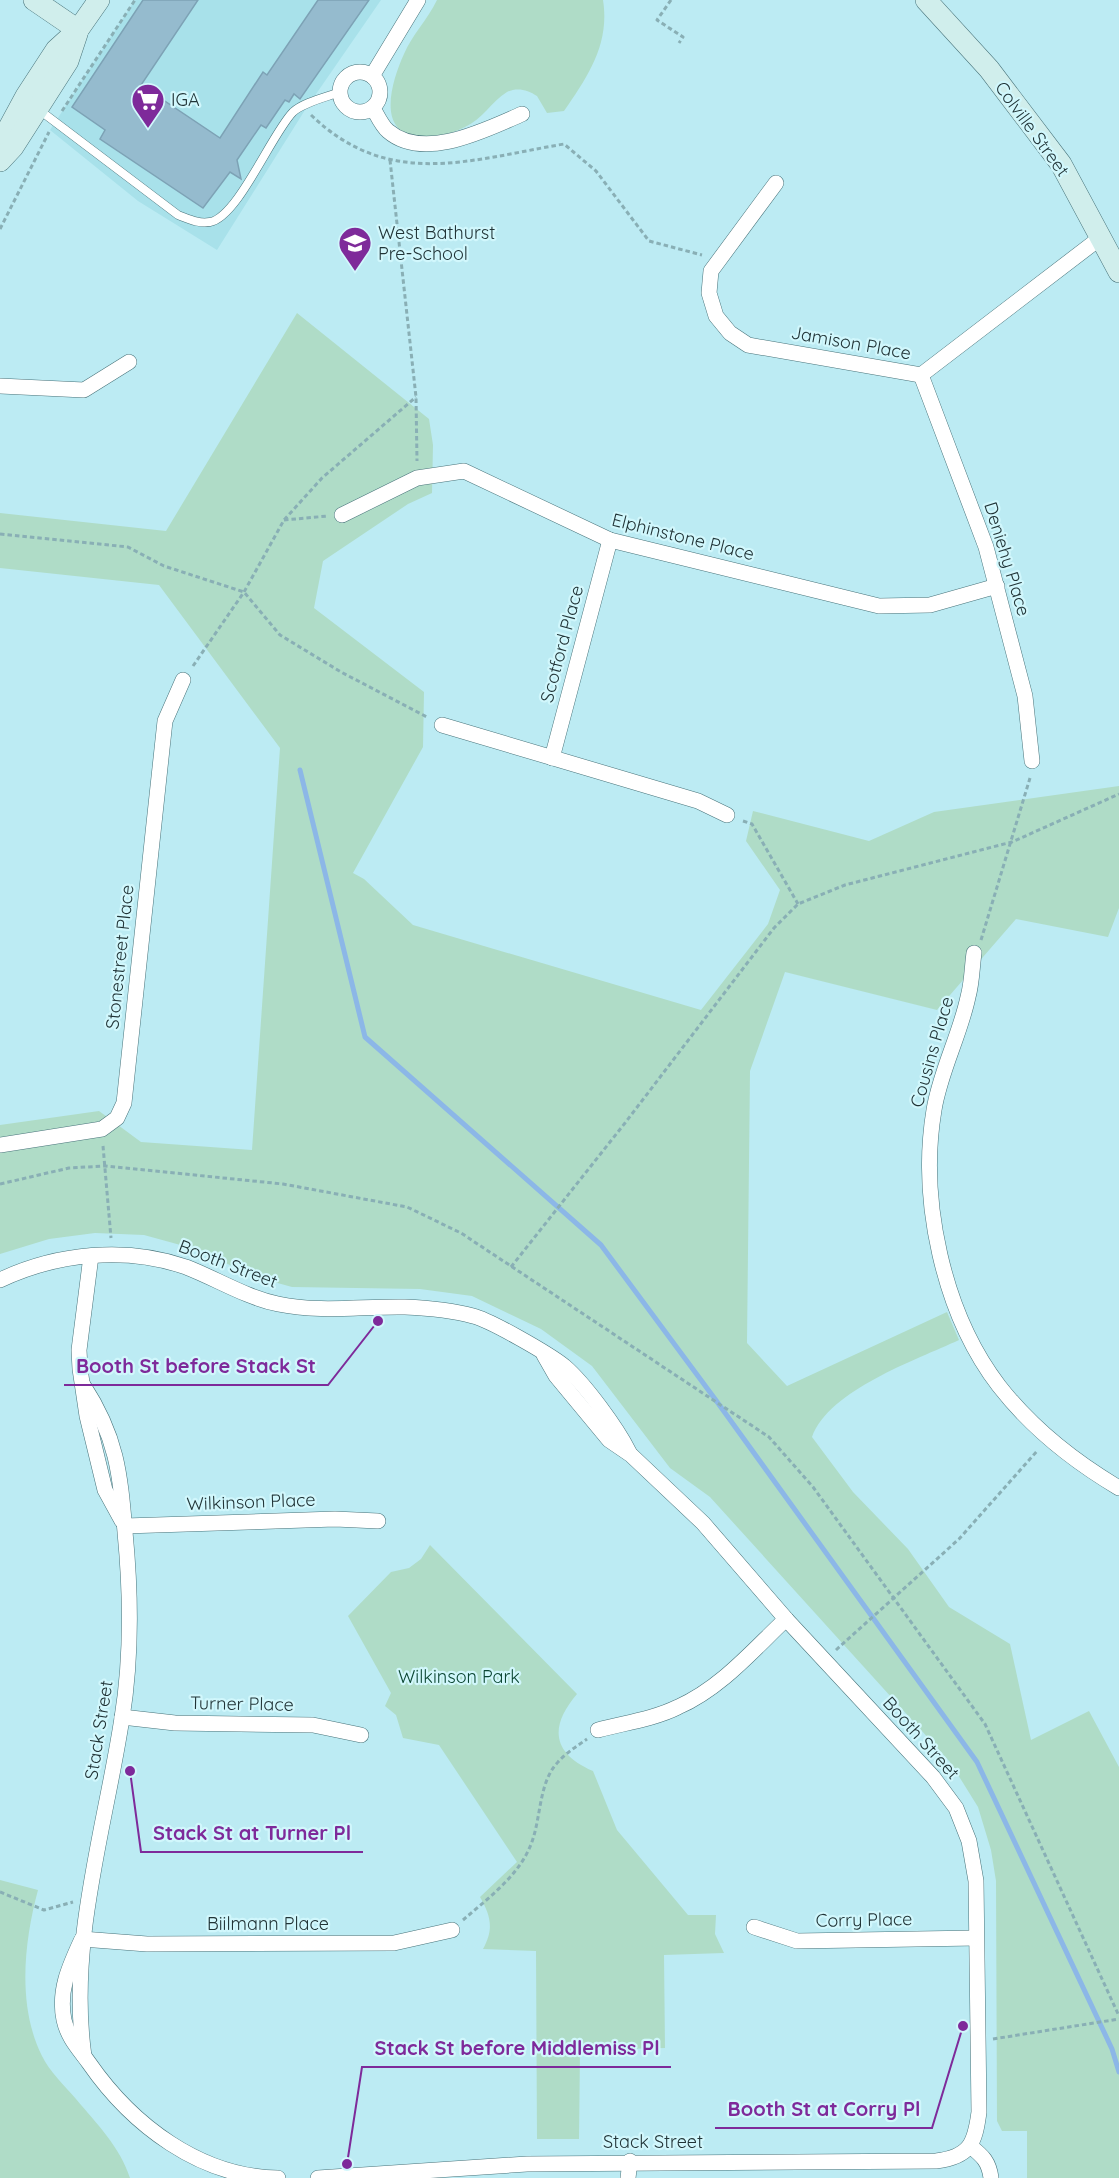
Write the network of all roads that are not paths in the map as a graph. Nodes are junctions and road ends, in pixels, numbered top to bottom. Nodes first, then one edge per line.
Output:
1 (34, 0) edge
2 (99, 0) edge
3 (418, 0) edge
4 (926, 0) edge
5 (78, 30) junction
6 (372, 76) junction
7 (340, 92) junction
8 (36, 108) junction
9 (373, 108) junction
10 (522, 114) dead end
11 (0, 144) edge
12 (0, 161) edge
13 (776, 183) dead end
14 (1100, 238) junction
15 (1119, 272) edge
16 (129, 362) dead end
17 (921, 375) junction
18 (0, 386) edge
19 (342, 515) road end
20 (610, 540) junction
21 (997, 586) junction
22 (183, 680) road end
23 (442, 725) road end
24 (552, 758) junction
25 (1032, 761) road end
26 (727, 815) road end
27 (974, 952) road end
28 (0, 1145) edge
29 (92, 1256) junction
30 (0, 1280) edge
31 (1119, 1488) edge
32 (378, 1521) dead end
33 (125, 1526) junction
34 (786, 1619) junction
35 (122, 1717) junction
36 (598, 1730) road end
37 (361, 1736) dead end
38 (754, 1927) dead end
39 (452, 1930) road end
40 (976, 1938) junction
41 (82, 1939) junction
42 (973, 2140) junction
43 (630, 2161) junction
44 (278, 2178) edge
45 (318, 2178) edge
46 (628, 2178) edge
47 (991, 2178) edge

1 - 5 street
2 - 5 street
3 - 6 street
4 - 14 street, Colville Street
5 - 8 street
5 - 11 street
6 - 7 street
6 - 9 street
7 - 8 lane
7 - 9 street
8 - 12 street
9 - 10 street
13 - 17 street, Jamison Place
14 - 15 street, Colville Street
14 - 17 street, Jamison Place
16 - 18 street
17 - 21 street, Deniehy Place
19 - 20 street, Elphinstone Place
20 - 21 street, Elphinstone Place
20 - 24 street, Scotford Place
21 - 25 street, Deniehy Place
22 - 28 street, Stonestreet Place
23 - 24 street
24 - 26 street
27 - 31 street, Cousins Place
29 - 30 street, Booth Street
29 - 33 street, Stack Street
29 - 34 street, Booth Street
32 - 33 street, Wilkinson Place
33 - 35 street, Stack Street
34 - 36 street
34 - 40 street, Booth Street
35 - 37 street, Turner Place
35 - 41 street, Stack Street
38 - 40 street, Corry Place
39 - 41 street, Biilmann Place
40 - 42 street, Booth Street
41 - 44 street, Stack Street
42 - 43 street, Stack Street
42 - 47 street
43 - 45 street, Stack Street
43 - 46 street

